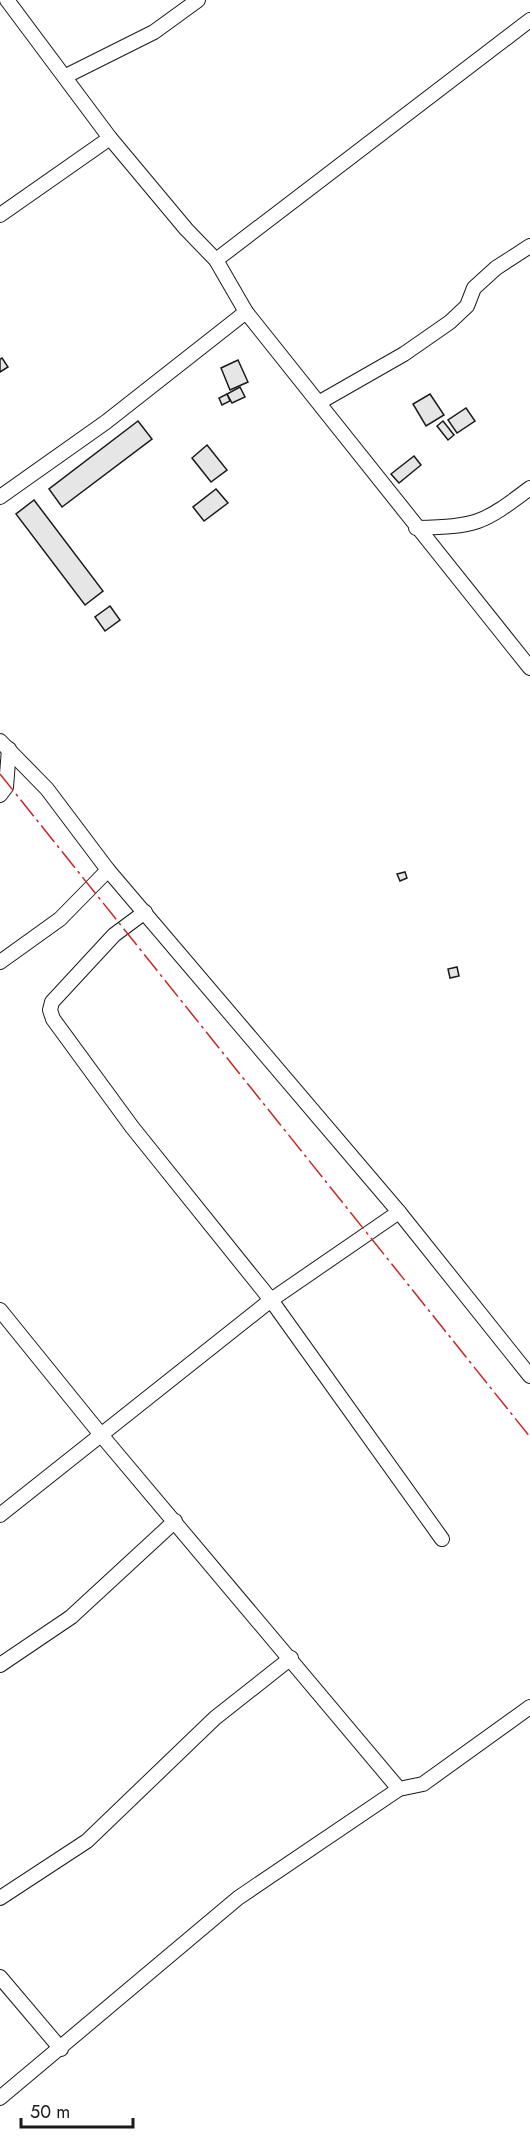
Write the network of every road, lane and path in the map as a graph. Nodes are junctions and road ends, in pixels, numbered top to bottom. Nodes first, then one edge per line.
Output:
1 (7, 0) edge
2 (198, 0) edge
3 (530, 20) edge
4 (66, 76) junction
5 (110, 138) junction
6 (0, 215) edge
7 (530, 246) edge
8 (216, 260) junction
9 (246, 312) junction
10 (320, 402) junction
11 (530, 488) edge
12 (0, 497) edge
13 (416, 528) junction
14 (530, 668) edge
15 (4, 745) edge
16 (0, 795) edge
17 (108, 870) junction
18 (145, 912) junction
19 (0, 962) edge
20 (399, 1212) junction
21 (271, 1300) junction
22 (0, 1310) edge
23 (530, 1376) edge
24 (102, 1436) junction
25 (0, 1515) edge
26 (175, 1521) junction
27 (442, 1539) dead end
28 (291, 1658) junction
29 (0, 1665) edge
30 (530, 1707) edge
31 (399, 1789) junction
32 (0, 1898) edge
33 (0, 1977) edge
34 (61, 2049) junction
35 (0, 2098) edge

1 - 4 street
2 - 4 street
3 - 8 street
4 - 5 street
5 - 6 street
5 - 8 street
7 - 10 street
8 - 9 street
9 - 10 street
9 - 12 street
10 - 13 street
11 - 13 street
13 - 14 street
15 - 16 street
15 - 17 street
17 - 18 street
17 - 19 street
18 - 20 street
18 - 21 street
20 - 21 street
20 - 23 street
21 - 24 street
21 - 27 street
22 - 24 street
24 - 25 street
24 - 26 street
26 - 28 street
26 - 29 street
28 - 31 street
28 - 32 street
30 - 31 street
31 - 34 street
33 - 34 street
34 - 35 street

